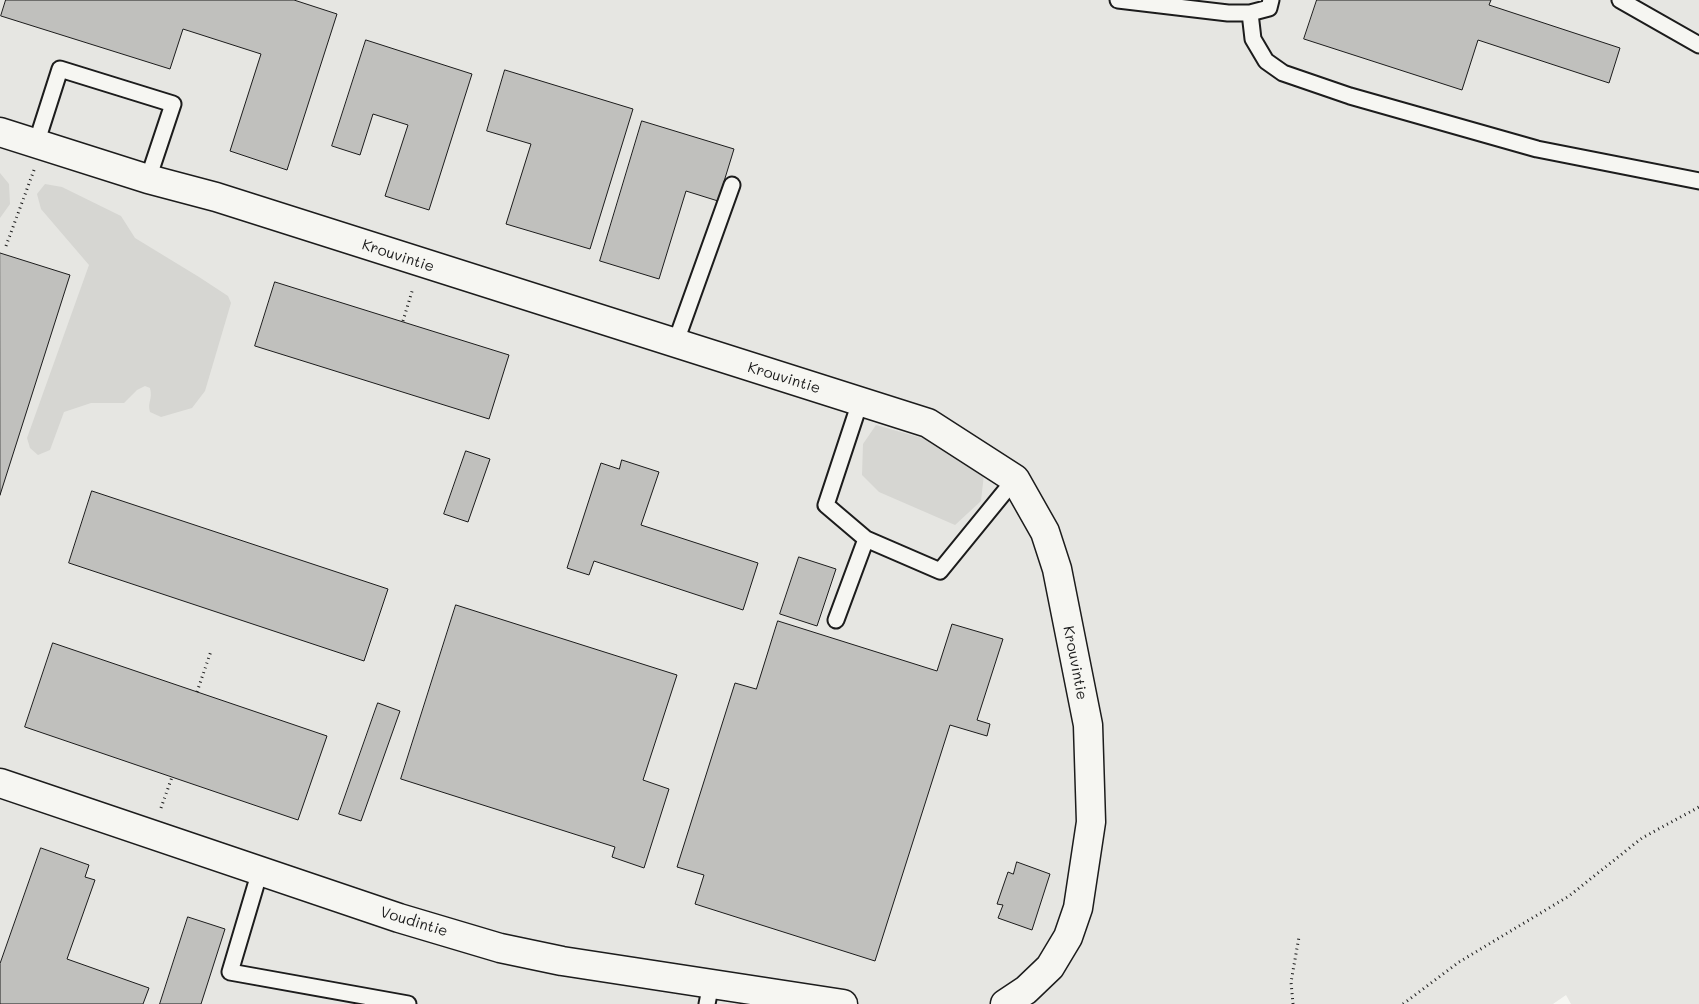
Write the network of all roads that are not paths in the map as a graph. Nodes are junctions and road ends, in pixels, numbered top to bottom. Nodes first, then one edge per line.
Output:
1 (1118, 0) edge
2 (1272, 0) edge
3 (1620, 0) edge
4 (1250, 14) junction
5 (1699, 45) edge
6 (0, 132) edge
7 (40, 145) junction
8 (148, 179) junction
9 (1699, 181) edge
10 (732, 185) dead end
11 (675, 344) junction
12 (860, 402) junction
13 (1015, 479) junction
14 (866, 539) junction
15 (836, 620) dead end
16 (0, 784) edge
17 (260, 871) junction
18 (709, 994) edge
19 (408, 1004) edge
20 (843, 1004) edge
21 (1005, 1004) edge

1 - 4 lane
2 - 4 lane
3 - 5 lane
4 - 9 lane
6 - 7 street, Krouvintie
7 - 8 street, Krouvintie
7 - 8 lane
8 - 11 street, Krouvintie
10 - 11 lane
11 - 12 street, Krouvintie
12 - 13 street, Krouvintie
12 - 14 lane
13 - 14 lane
13 - 21 street, Krouvintie
14 - 15 lane
16 - 17 street, Voudintie
17 - 18 street, Voudintie
17 - 19 lane
18 - 20 street, Voudintie

